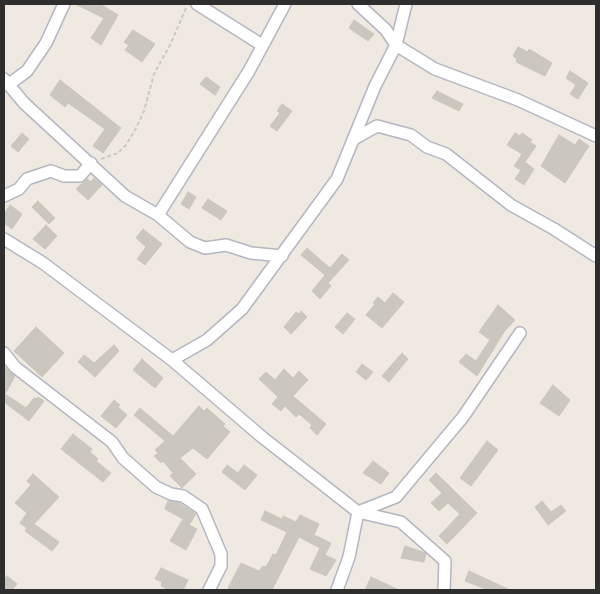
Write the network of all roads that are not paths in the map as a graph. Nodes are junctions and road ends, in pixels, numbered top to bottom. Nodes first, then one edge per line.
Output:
1 (64, 4) edge
2 (197, 4) edge
3 (285, 4) edge
4 (358, 4) edge
5 (406, 4) edge
6 (262, 45) junction
7 (396, 46) junction
8 (6, 82) edge
9 (596, 136) edge
10 (354, 139) junction
11 (91, 164) junction
12 (4, 196) edge
13 (158, 215) junction
14 (4, 239) edge
15 (282, 256) junction
16 (596, 256) edge
17 (520, 333) dead end
18 (4, 353) edge
19 (172, 360) junction
20 (358, 512) junction
21 (209, 590) edge
22 (337, 590) edge
23 (444, 590) edge

1 - 8 street
2 - 6 street
3 - 6 street
4 - 7 street
5 - 7 street
6 - 13 street
7 - 9 street
7 - 10 street
8 - 11 street
10 - 15 street
10 - 16 street
11 - 12 street
11 - 13 street
13 - 15 street
14 - 19 street
15 - 19 street
17 - 20 street
18 - 21 street
19 - 20 street
20 - 22 street
20 - 23 street

